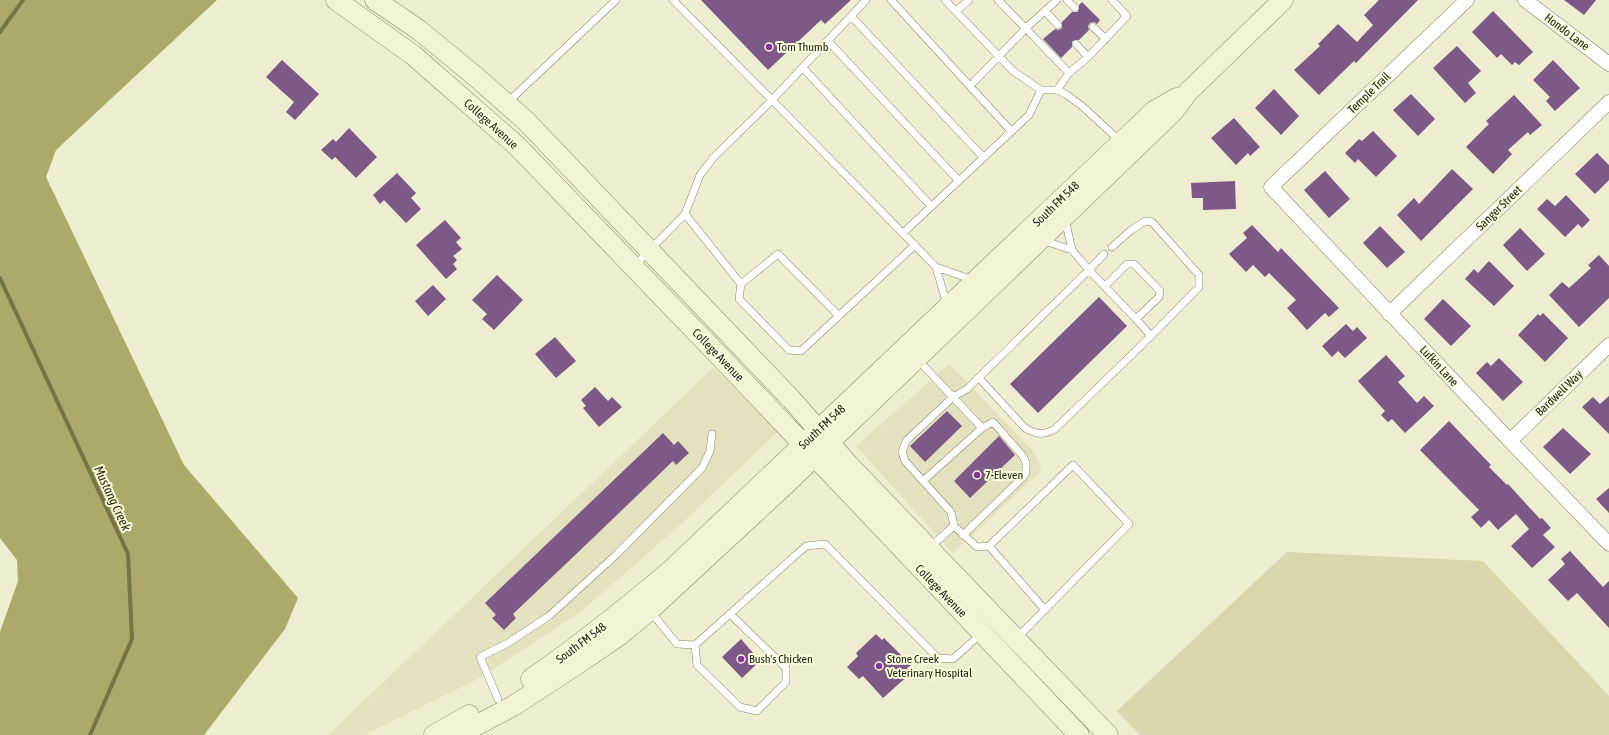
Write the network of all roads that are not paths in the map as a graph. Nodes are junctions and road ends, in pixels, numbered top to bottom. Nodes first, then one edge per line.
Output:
1 (336, 0) edge
2 (375, 0) edge
3 (616, 0) edge
4 (673, 0) edge
5 (866, 0) edge
6 (891, 0) edge
7 (945, 0) edge
8 (969, 0) edge
9 (998, 0) edge
10 (1057, 0) edge
11 (1067, 0) edge
12 (1112, 0) edge
13 (1283, 0) edge
14 (1467, 0) edge
15 (1525, 0) edge
16 (1075, 8) dead end
17 (956, 11) junction
18 (1045, 11) junction
19 (851, 16) junction
20 (1058, 25) dead end
21 (1093, 27) dead end
22 (1026, 28) junction
23 (1106, 39) junction
24 (828, 40) junction
25 (1076, 44) dead end
26 (999, 57) junction
27 (1088, 57) junction
28 (1609, 64) edge
29 (803, 68) junction
30 (1069, 73) junction
31 (970, 86) junction
32 (1041, 90) junction
33 (1057, 90) junction
34 (772, 100) junction
35 (1609, 102) edge
36 (507, 103) junction
37 (1011, 131) junction
38 (1126, 147) junction
39 (983, 157) junction
40 (958, 180) junction
41 (1271, 187) joint
42 (931, 206) junction
43 (685, 214) junction
44 (1064, 217) junction
45 (902, 233) junction
46 (1042, 240) junction
47 (915, 245) junction
48 (1112, 247) dead end
49 (650, 250) junction
50 (1072, 250) junction
51 (1104, 254) dead end
52 (634, 267) junction
53 (936, 267) junction
54 (1089, 270) junction
55 (975, 281) junction
56 (741, 284) junction
57 (1105, 286) junction
58 (948, 307) junction
59 (1389, 314) junction
60 (839, 316) junction
61 (1136, 319) junction
62 (1151, 336) junction
63 (1609, 344) edge
64 (912, 352) junction
65 (979, 378) junction
66 (953, 397) junction
67 (982, 428) junction
68 (712, 434) dead end
69 (824, 436) junction
70 (1510, 441) junction
71 (809, 450) junction
72 (923, 481) junction
73 (954, 526) junction
74 (964, 535) junction
75 (1609, 544) edge
76 (989, 546) junction
77 (929, 548) junction
78 (650, 610) junction
79 (1045, 610) junction
80 (730, 614) junction
81 (982, 633) junction
82 (1016, 639) junction
83 (695, 645) junction
84 (498, 699) junction
85 (434, 735) edge
86 (458, 735) edge
87 (1079, 735) edge
88 (1108, 735) edge

1 - 52 main road, College Avenue
2 - 36 main road, College Avenue
3 - 36 lane
4 - 34 lane
5 - 19 lane
6 - 31 lane
7 - 17 lane
8 - 17 lane
9 - 22 lane
10 - 18 lane
11 - 16 lane
12 - 23 lane
13 - 38 main road, South FM 548
14 - 41 street, Temple Trail
15 - 28 street, Hondo Lane
17 - 26 lane
18 - 20 lane
18 - 22 lane
19 - 24 lane
19 - 39 lane
21 - 23 lane
22 - 26 lane
22 - 30 lane
23 - 27 lane
24 - 29 lane
24 - 40 lane
25 - 27 lane
26 - 31 lane
26 - 32 lane
27 - 30 lane
29 - 34 lane
29 - 42 lane
30 - 33 lane
31 - 37 lane
32 - 33 lane
32 - 37 lane
33 - 38 lane
34 - 43 lane
34 - 45 lane
35 - 59 street, Sanger Street
36 - 49 main road, College Avenue
37 - 39 lane
38 - 44 main road, South FM 548
38 - 55 main road, South FM 548
39 - 40 lane
40 - 42 lane
41 - 59 street, Lufkin Lane
42 - 45 lane
43 - 49 lane
43 - 56 lane
44 - 46 main road, South FM 548
44 - 50 lane
45 - 47 lane
46 - 50 lane
46 - 64 main road, South FM 548
47 - 53 lane
47 - 60 lane
48 - 62 lane
49 - 52 lane
49 - 69 main road, College Avenue
50 - 54 lane
51 - 54 lane
52 - 71 main road, College Avenue
53 - 55 lane
53 - 58 lane
54 - 57 lane
54 - 65 lane
55 - 58 main road, South FM 548
56 - 60 lane
56 - 60 lane
57 - 61 lane
57 - 61 lane
58 - 64 main road, South FM 548
59 - 70 street, Lufkin Lane
61 - 62 lane
62 - 65 lane
63 - 70 street, Bardwell Way
64 - 66 lane
64 - 69 main road, South FM 548
65 - 66 lane
66 - 67 lane
66 - 72 lane
67 - 72 lane
67 - 74 lane
68 - 84 lane
69 - 71 main road, South FM 548
69 - 77 main road, College Avenue
70 - 75 street, Lufkin Lane
71 - 78 main road, South FM 548
71 - 81 main road, College Avenue
71 - 84 main road, South FM 548
72 - 73 lane
73 - 74 lane
73 - 77 lane
74 - 76 lane
76 - 79 lane
76 - 79 lane
77 - 82 main road, College Avenue
78 - 83 lane
78 - 86 main road, South FM 548
79 - 82 lane
80 - 81 lane
80 - 83 lane
80 - 83 lane
81 - 87 main road, College Avenue
82 - 88 main road, College Avenue
84 - 85 main road, South FM 548

